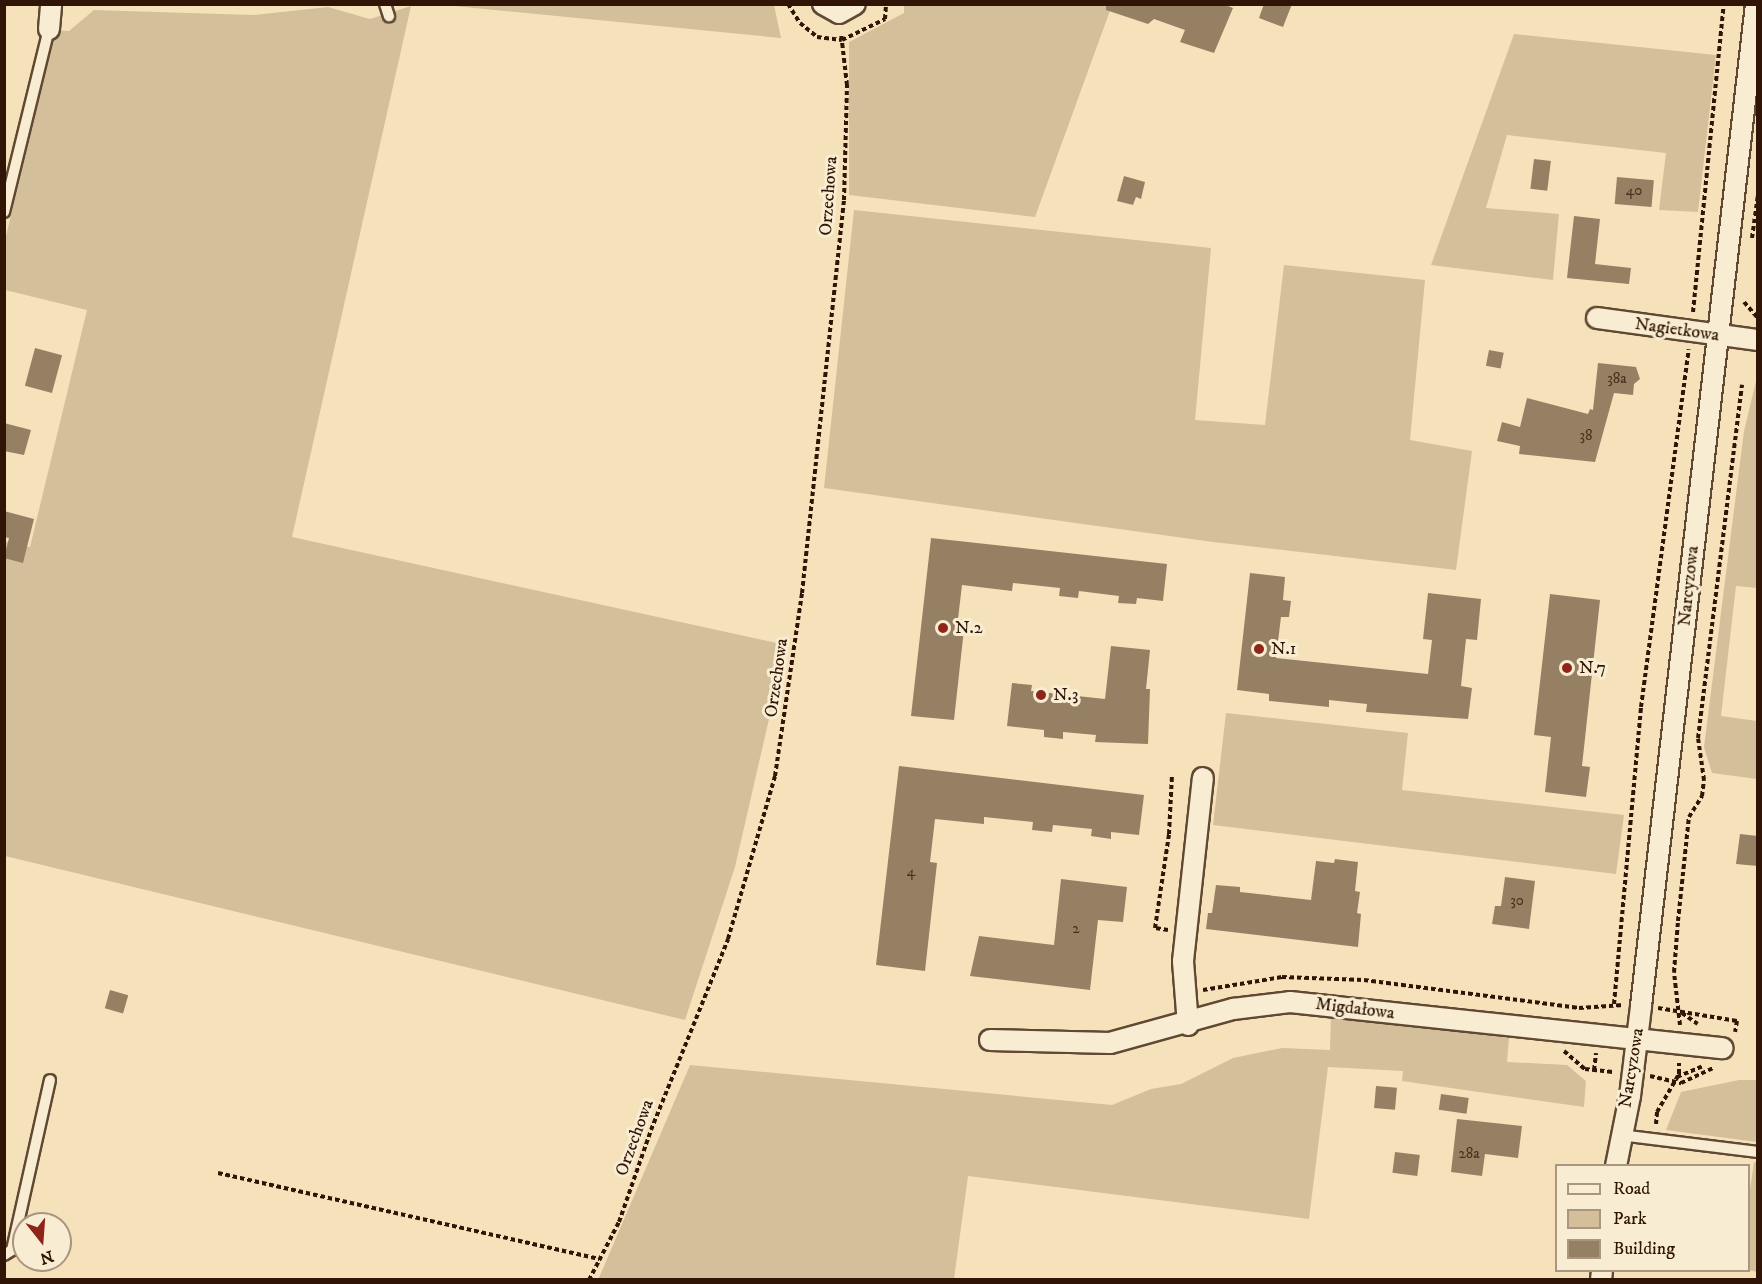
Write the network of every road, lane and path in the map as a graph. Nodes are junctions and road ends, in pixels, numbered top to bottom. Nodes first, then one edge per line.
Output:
1 (51, 4) edge
2 (385, 4) edge
3 (823, 4) edge
4 (855, 4) edge
5 (1724, 4) edge
6 (1756, 4) edge
7 (389, 16) dead end
8 (50, 29) joint
9 (843, 47) dead end
10 (1754, 51) edge
11 (1758, 194) edge
12 (4, 212) edge
13 (1750, 248) dead end
14 (1744, 292) dead end
15 (1597, 318) dead end
16 (1758, 318) edge
17 (1690, 332) junction
18 (1717, 336) junction
19 (1758, 340) edge
20 (1742, 385) dead end
21 (1172, 775) dead end
22 (1203, 778) dead end
23 (1170, 942) dead end
24 (1614, 1004) dead end
25 (1188, 1024) junction
26 (1545, 1030) junction
27 (990, 1040) dead end
28 (1637, 1042) junction
29 (1680, 1046) junction
30 (1723, 1048) dead end
31 (1633, 1074) junction
32 (1673, 1079) junction
33 (50, 1080) dead end
34 (1620, 1135) junction
35 (1655, 1140) junction
36 (1758, 1152) edge
37 (1616, 1164) edge
38 (218, 1173) dead end
39 (4, 1255) edge
40 (599, 1259) junction
41 (589, 1280) edge

1 - 8 street
2 - 7 lane
3 - 4 street
5 - 17 path
6 - 10 street, Narcyzowa
8 - 12 lane
9 - 40 path, Orzechowa
10 - 18 street, Narcyzowa
11 - 13 path
14 - 16 path
15 - 17 street, Nagietkowa
17 - 18 street, Nagietkowa
17 - 24 path
18 - 19 street, Nagietkowa
18 - 28 street, Narcyzowa
20 - 29 path
21 - 23 path
22 - 25 street
25 - 26 street, Migdałowa
25 - 27 street, Migdałowa
26 - 28 street, Migdałowa
26 - 31 path
28 - 29 street, Migdałowa
28 - 31 street, Narcyzowa
29 - 30 street, Migdałowa
29 - 32 path
31 - 32 path
31 - 34 street, Narcyzowa
32 - 35 path
33 - 39 lane
34 - 35 lane
34 - 37 street, Narcyzowa
35 - 36 lane
38 - 40 path
40 - 41 path, Orzechowa

